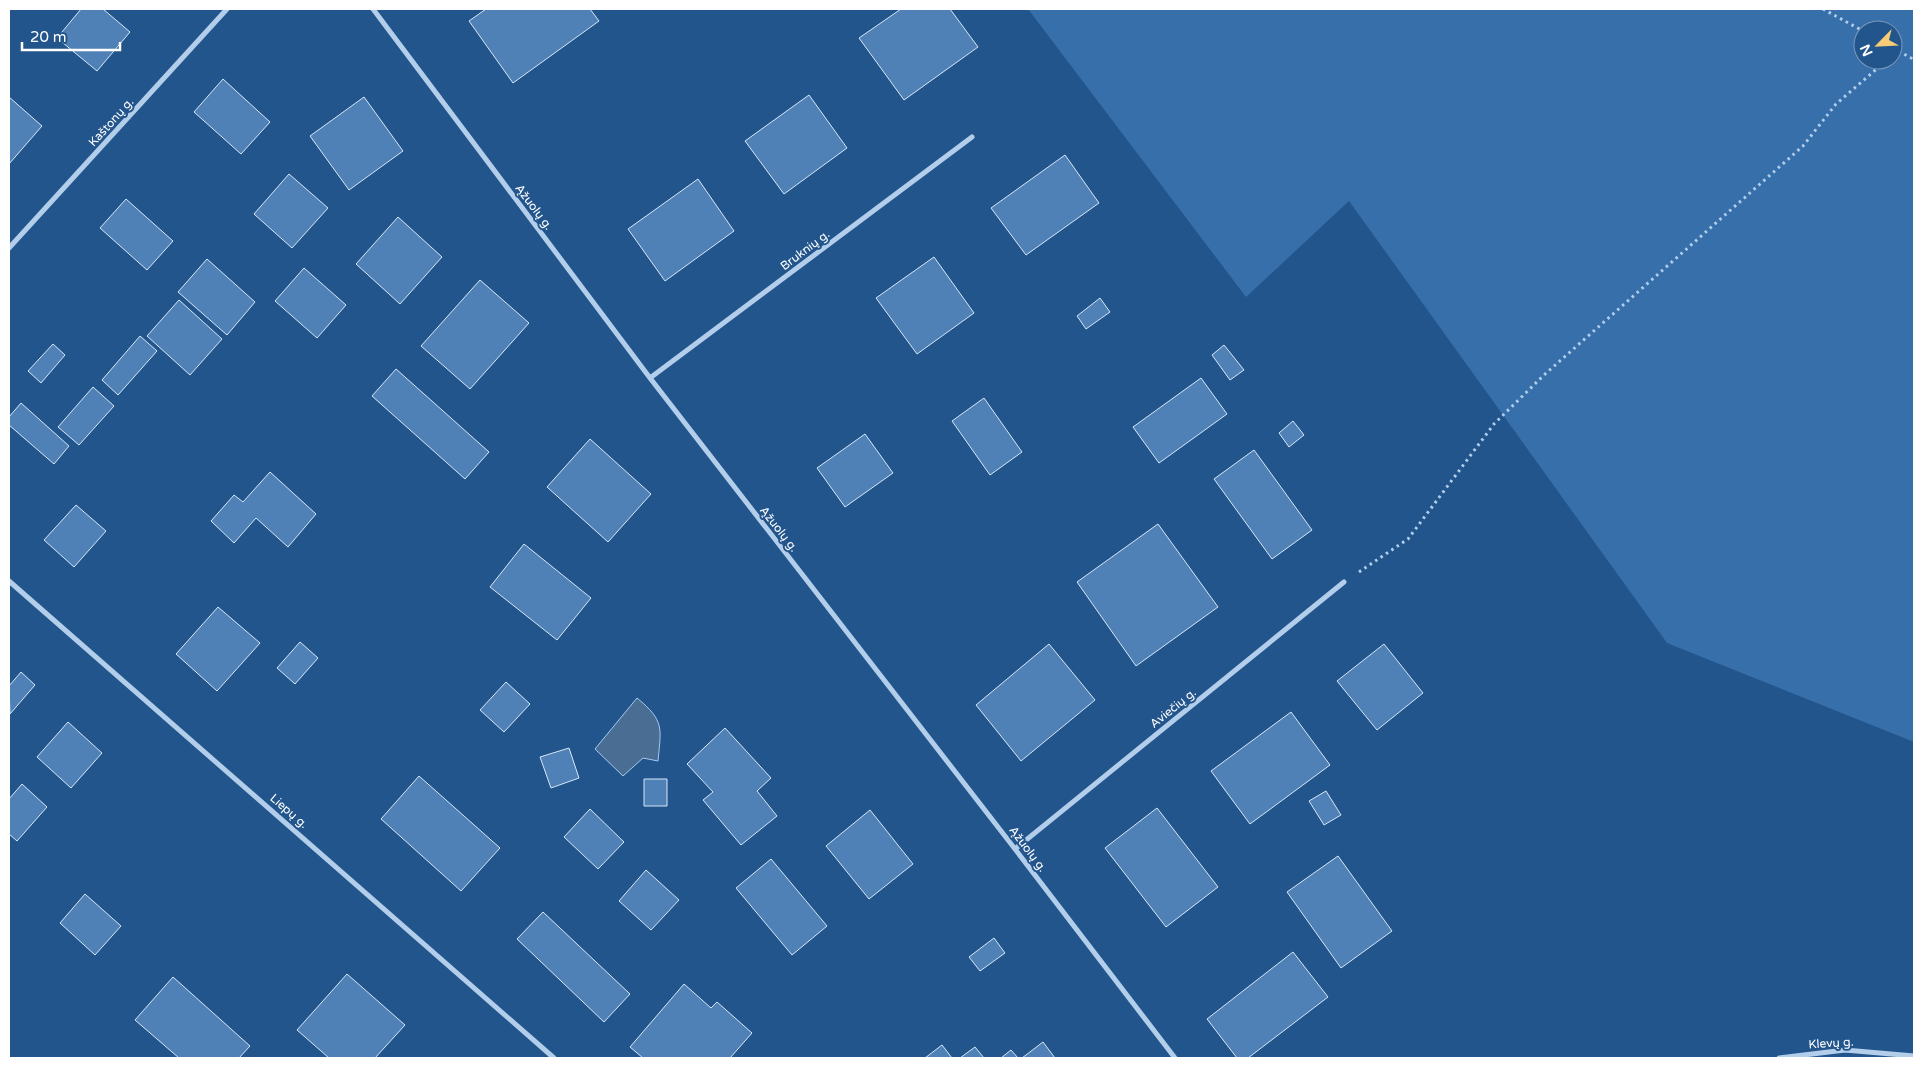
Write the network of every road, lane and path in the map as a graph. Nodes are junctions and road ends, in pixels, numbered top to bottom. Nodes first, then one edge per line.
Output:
1 (227, 9) edge
2 (373, 9) edge
3 (1823, 9) edge
4 (1853, 26) edge
5 (1903, 54) edge
6 (1914, 54) edge
7 (1875, 70) edge
8 (972, 137) dead end
9 (9, 248) edge
10 (650, 378) junction
11 (9, 581) edge
12 (1344, 582) joint
13 (1015, 849) junction
14 (1914, 1056) edge
15 (554, 1058) edge
16 (1175, 1058) edge
17 (1779, 1058) edge

1 - 9 street, Kaštonų g.
2 - 10 street, Ąžuolų g.
3 - 4 path
5 - 6 path
7 - 12 path
8 - 10 street, Bruknių g.
10 - 13 street, Ąžuolų g.
11 - 15 street, Liepų g.
12 - 13 street, Aviečių g.
13 - 16 street, Ąžuolų g.
14 - 17 street, Klevų g.

